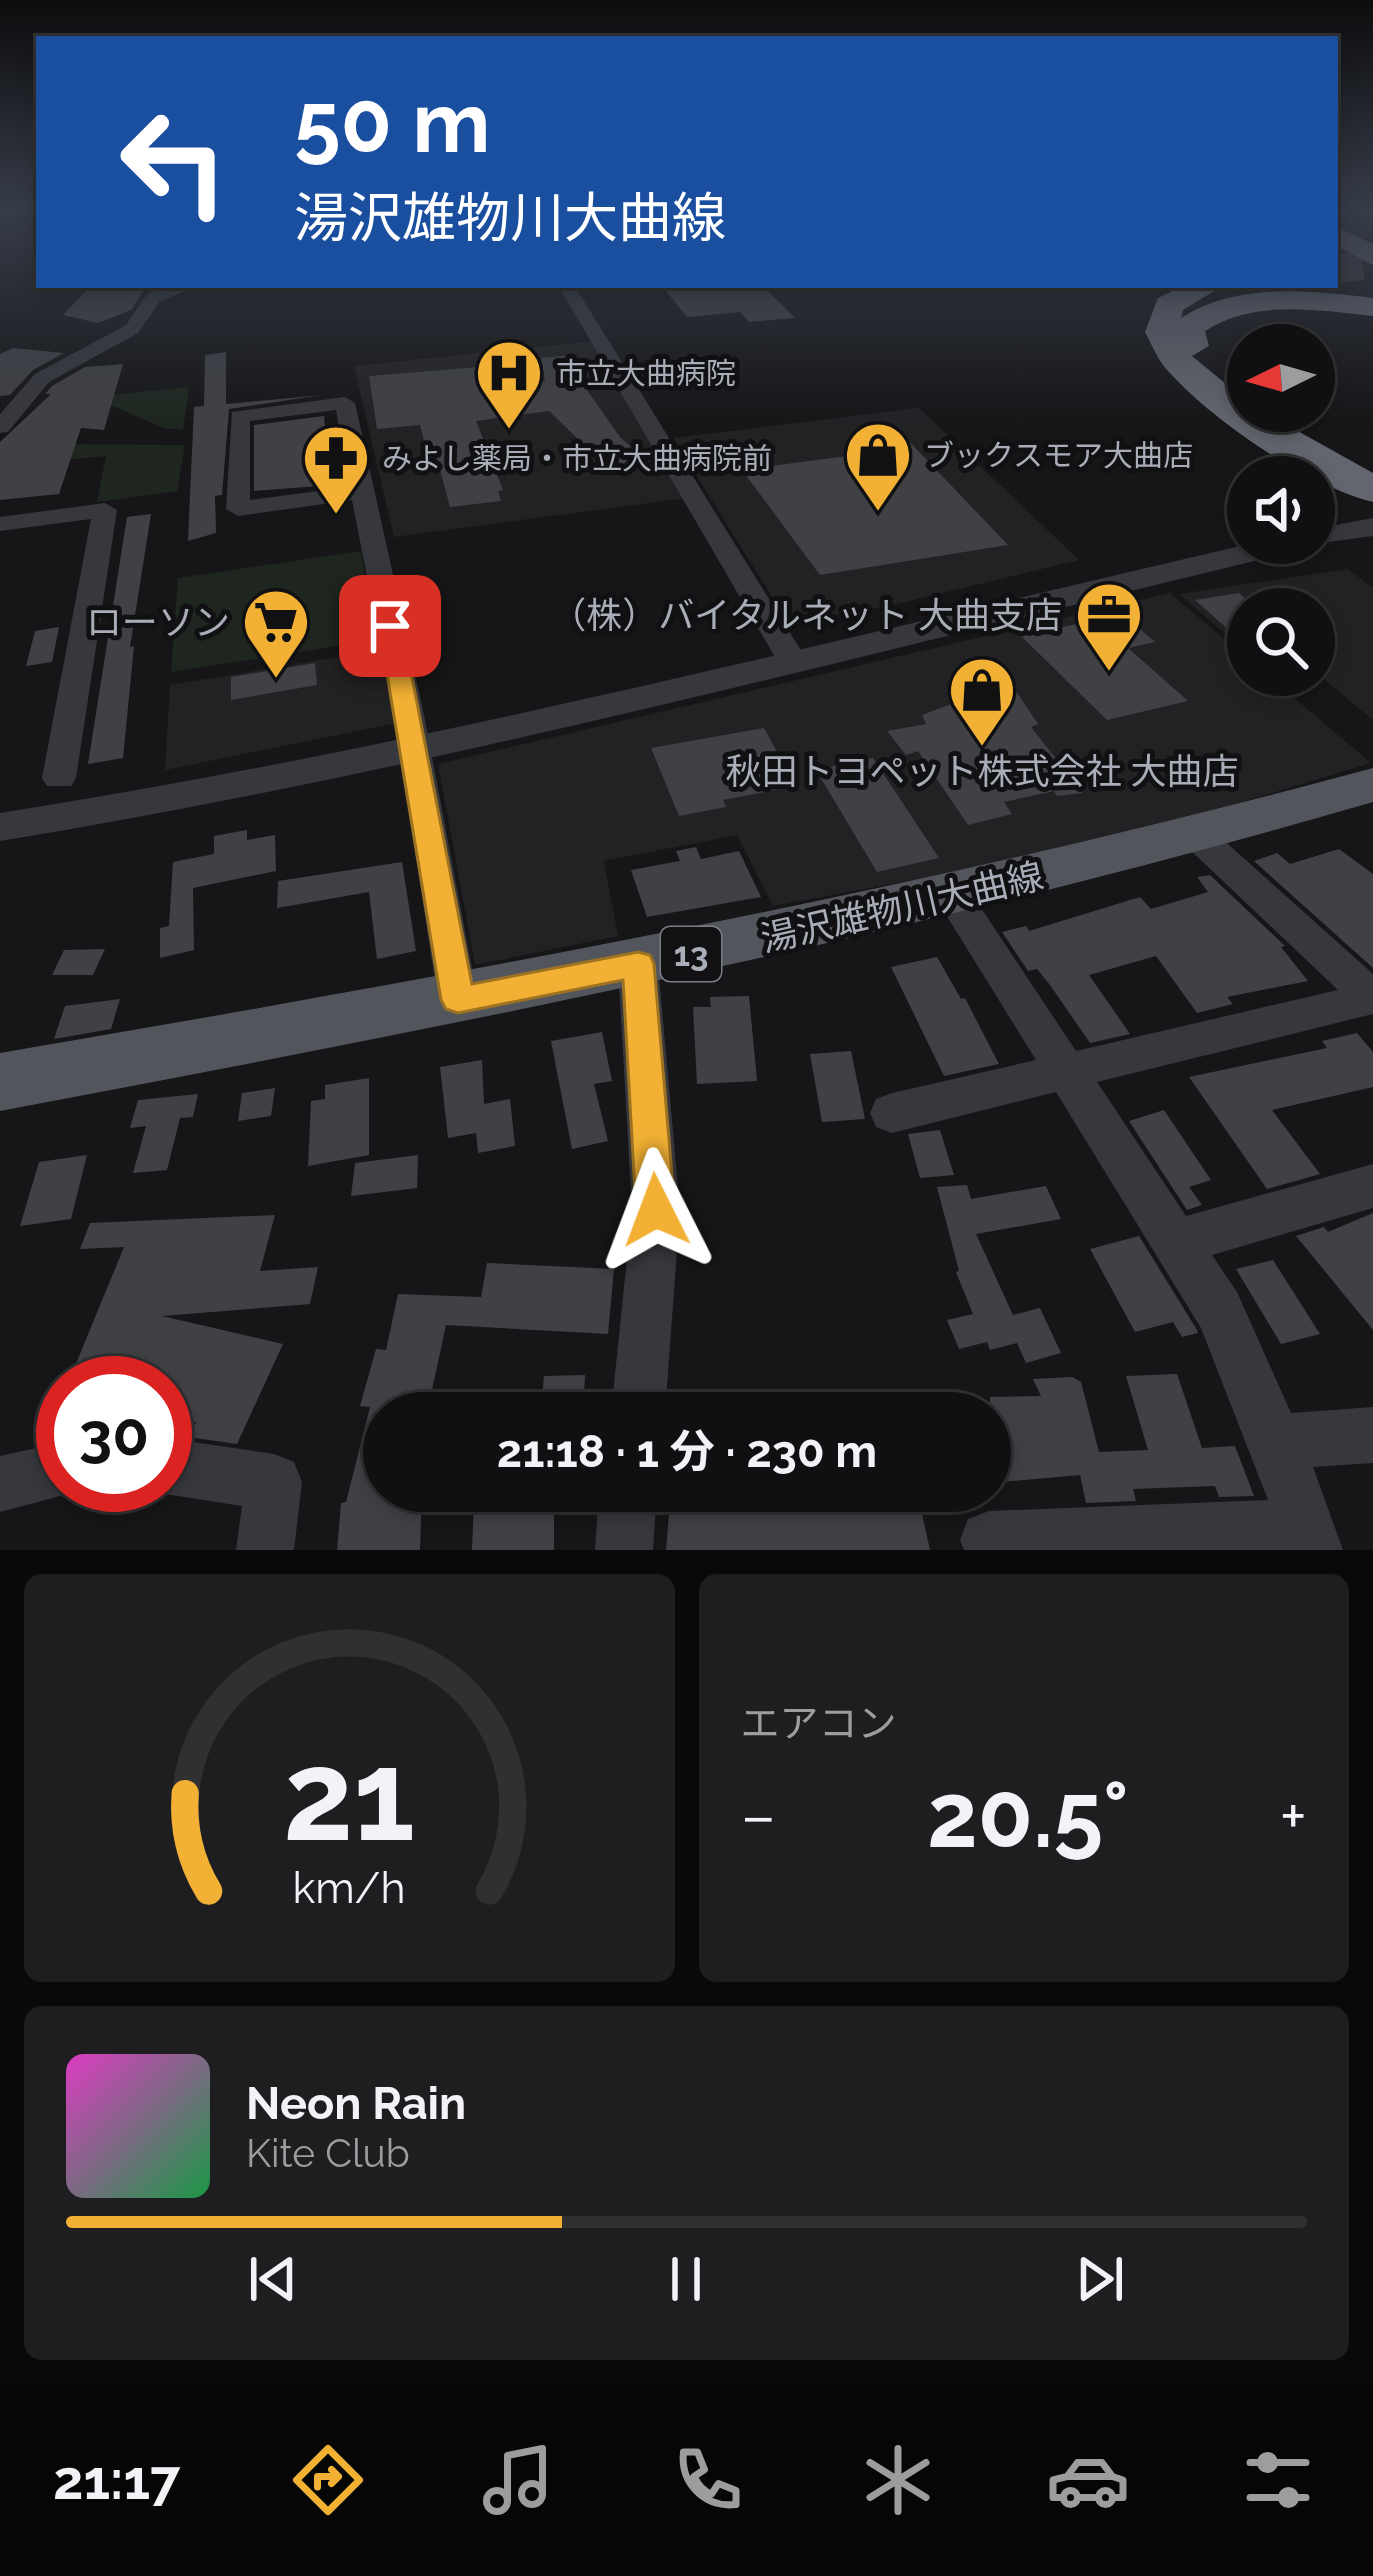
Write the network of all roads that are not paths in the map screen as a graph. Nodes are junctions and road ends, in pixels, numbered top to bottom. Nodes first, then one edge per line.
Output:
1 (183, 288) edge
2 (568, 288) edge
3 (1162, 288) edge
4 (1201, 288) edge
5 (1242, 288) edge
6 (1373, 307) edge
7 (1177, 339) junction
8 (1227, 379) edge
9 (0, 427) edge
10 (1307, 432) edge
11 (1373, 470) edge
12 (1373, 489) edge
13 (362, 492) junction
14 (0, 524) edge
15 (1373, 527) edge
16 (1335, 534) edge
17 (1227, 558) edge
18 (790, 657) junction
19 (415, 748) junction
20 (59, 778) dead end
21 (1373, 785) edge
22 (0, 826) edge
23 (1198, 837) junction
24 (954, 897) junction
25 (638, 964) junction
26 (1373, 998) edge
27 (458, 1000) junction
28 (1065, 1070) junction
29 (0, 1082) edge
30 (892, 1113) dead end
31 (1373, 1186) edge
32 (1176, 1242) junction
33 (640, 1392) edge
34 (1373, 1435) edge
35 (1276, 1442) junction
36 (192, 1470) edge
37 (36, 1476) edge
38 (0, 1484) edge
39 (627, 1512) edge
40 (1310, 1539) edge
41 (989, 1540) dead end
42 (265, 1550) edge
43 (624, 1550) edge

1 - 9 street
2 - 18 street
3 - 7 highway
4 - 7 highway
5 - 7 highway
6 - 7 highway
7 - 8 highway
7 - 12 highway
10 - 11 highway
13 - 13 street
13 - 19 street
14 - 20 street
15 - 16 street
17 - 18 street
18 - 19 street
19 - 22 street
19 - 27 street
21 - 23 main road, 湯沢雄物川大曲線 / 13
23 - 24 main road, 湯沢雄物川大曲線 / 13
23 - 26 street
24 - 25 main road, 湯沢雄物川大曲線 / 13
24 - 28 street
25 - 27 main road, 湯沢雄物川大曲線 / 13
25 - 33 street
26 - 28 street
27 - 29 main road, 湯沢雄物川大曲線 / 13
28 - 30 street
28 - 32 street
31 - 32 street
32 - 35 street
34 - 35 street
35 - 40 street
36 - 42 street
37 - 38 street
39 - 43 street
40 - 41 street

